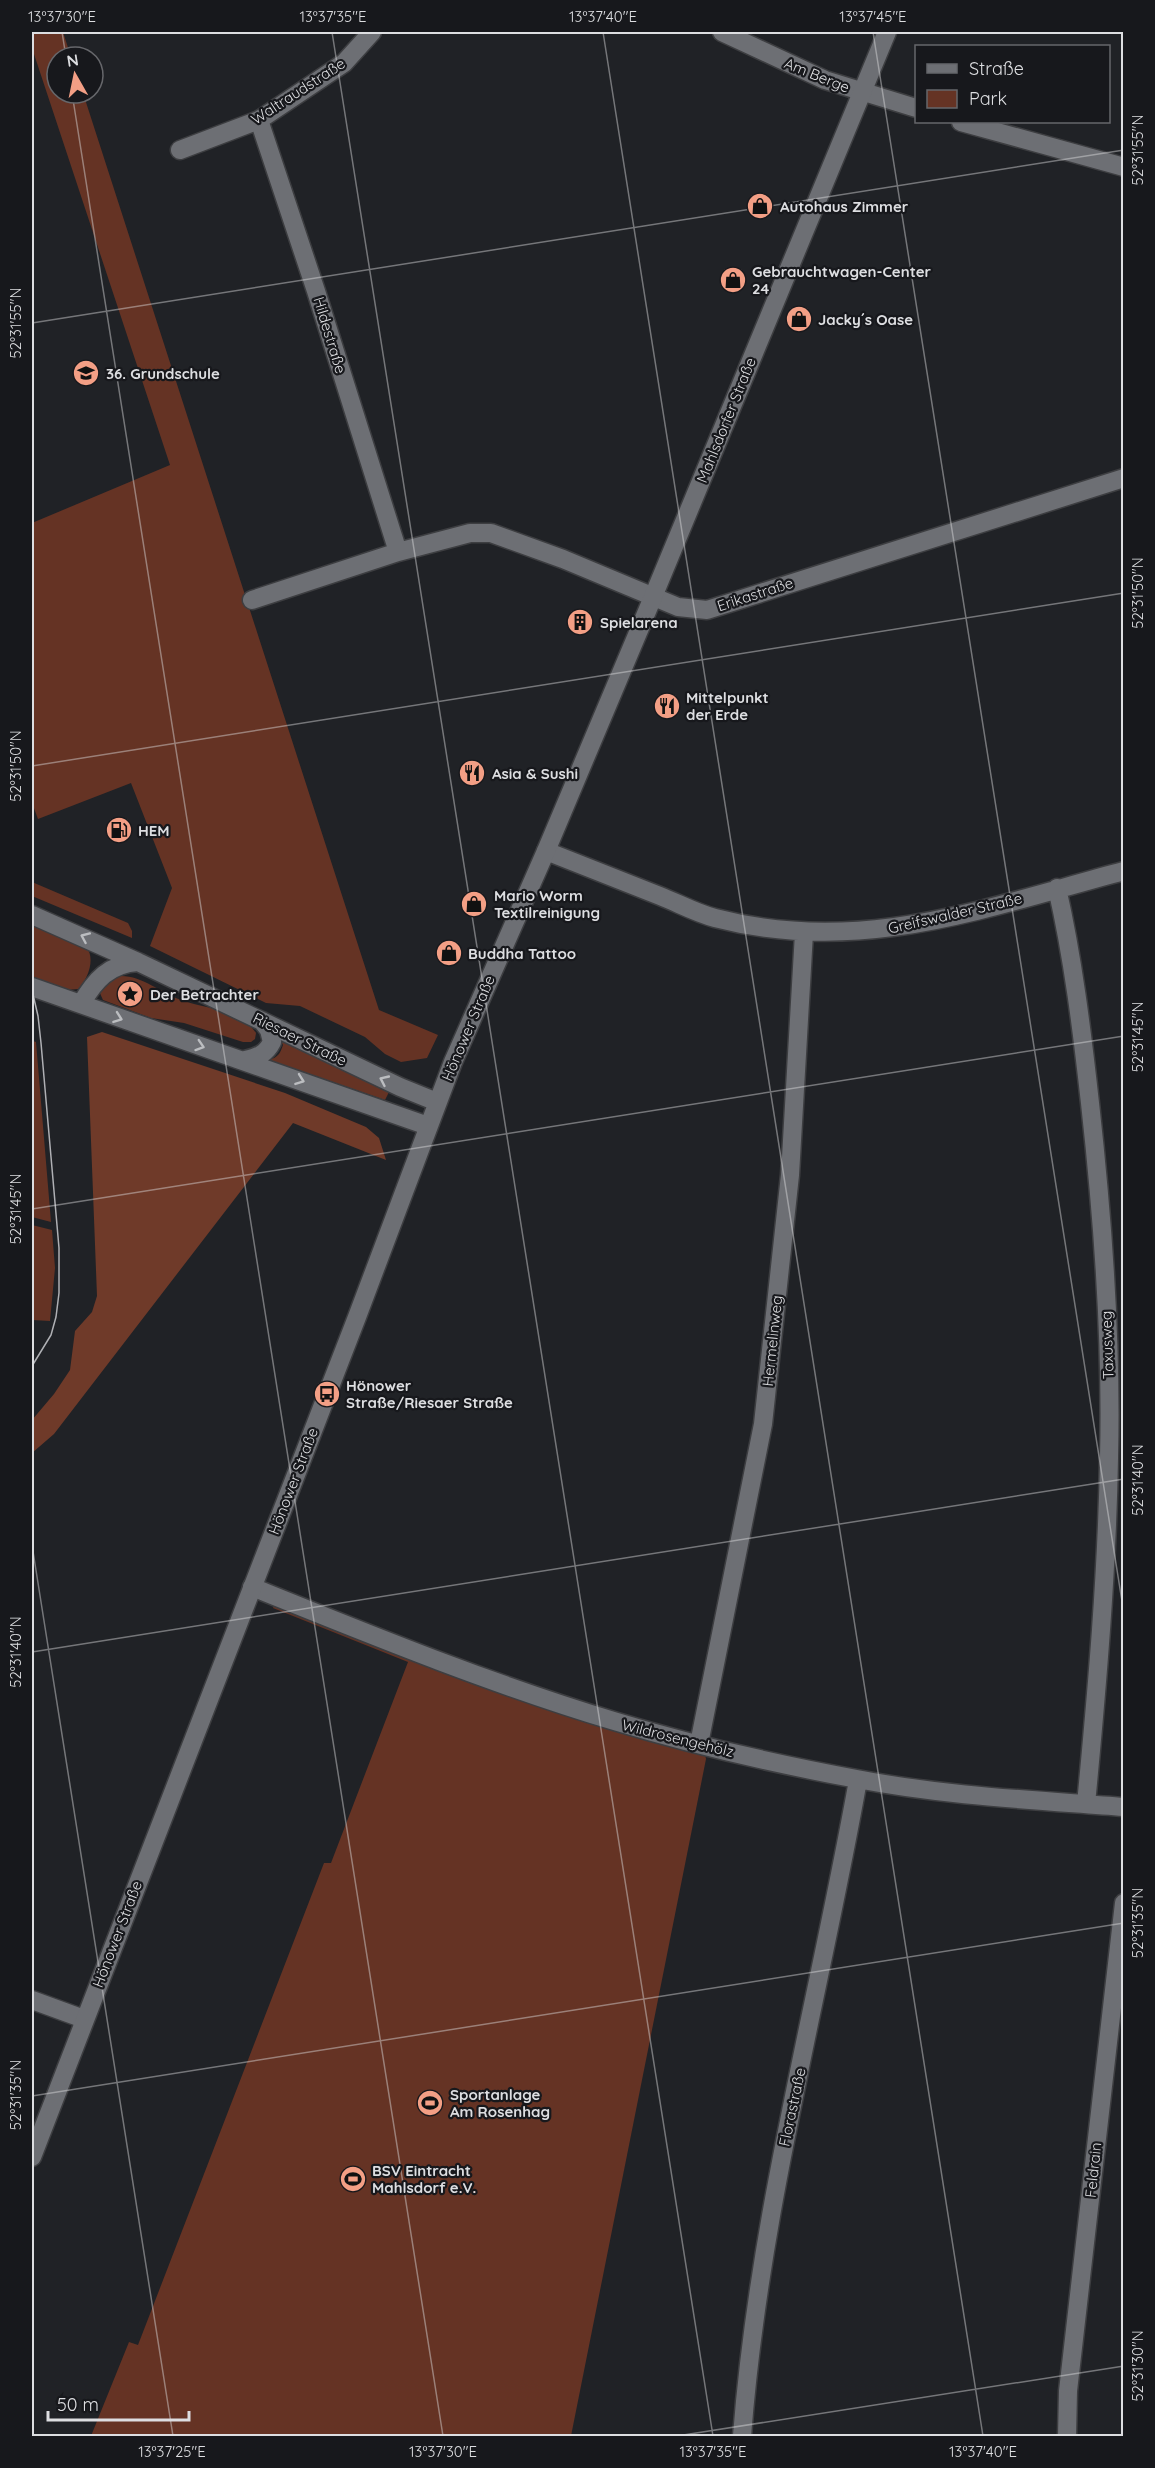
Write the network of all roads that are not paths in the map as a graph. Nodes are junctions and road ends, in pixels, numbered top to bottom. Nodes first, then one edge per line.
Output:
1 (372, 32) edge
2 (722, 32) edge
3 (886, 32) edge
4 (861, 92) junction
5 (915, 108) edge
6 (259, 120) junction
7 (965, 123) edge
8 (180, 150) dead end
9 (1124, 167) edge
10 (1124, 478) edge
11 (398, 552) junction
12 (653, 597) junction
13 (252, 600) dead end
14 (563, 809) joint
15 (546, 851) junction
16 (1124, 871) edge
17 (1057, 888) junction
18 (32, 915) edge
19 (804, 933) junction
20 (138, 962) junction
21 (32, 987) edge
22 (81, 1004) junction
23 (262, 1021) junction
24 (245, 1060) junction
25 (437, 1102) junction
26 (428, 1126) junction
27 (252, 1587) junction
28 (699, 1744) junction
29 (858, 1780) junction
30 (1086, 1804) junction
31 (1124, 1807) edge
32 (1124, 1903) edge
33 (32, 2000) edge
34 (84, 2019) junction
35 (32, 2157) edge
36 (742, 2436) edge
37 (1067, 2436) edge

1 - 6 street, Waltraudstraße
2 - 4 street, Am Berge
3 - 4 street, Mahlsdorfer Straße
4 - 5 street, Am Berge
4 - 12 street, Mahlsdorfer Straße
6 - 8 street, Waltraudstraße
6 - 11 street, Hildestraße
7 - 9 street
10 - 12 street, Erikastraße
11 - 12 street, Erikastraße
11 - 13 street, Erikastraße
12 - 14 street, Mahlsdorfer Straße
14 - 15 street, Hönower Straße
15 - 19 street, Greifswalder Straße
15 - 25 street, Hönower Straße
16 - 17 street, Greifswalder Straße
17 - 19 street, Greifswalder Straße
17 - 30 street, Taxusweg
20 -> 18 street, Riesaer Straße
19 - 28 street, Hermelinweg
20 - 22 street
20 - 23 street, Riesaer Straße
21 - 22 street
22 -> 24 street
23 - 24 street
25 -> 23 street, Riesaer Straße
24 -> 26 street
25 - 26 street, Hönower Straße
26 - 27 street, Hönower Straße
27 - 28 street, Wildrosengehölz
27 - 34 street, Hönower Straße
28 - 29 street, Wildrosengehölz
29 - 30 street, Wildrosengehölz
29 - 36 street, Florastraße
30 - 31 street, Wildrosengehölz
32 - 37 street, Feldrain
33 - 34 street
34 - 35 street, Hönower Straße

